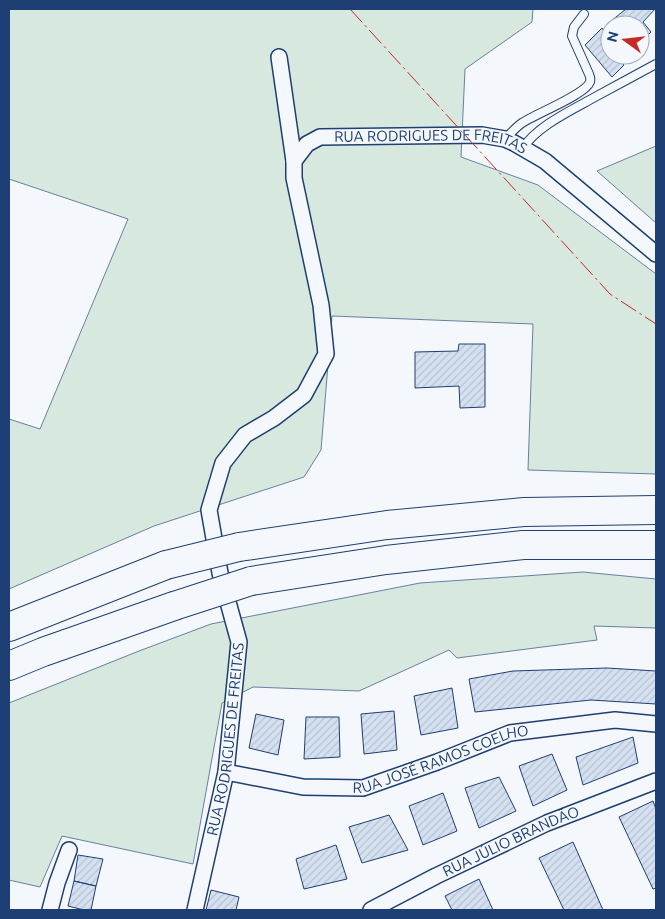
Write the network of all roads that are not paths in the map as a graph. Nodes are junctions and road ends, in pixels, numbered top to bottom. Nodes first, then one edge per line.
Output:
1 (584, 14) dead end
2 (279, 57) dead end
3 (656, 64) edge
4 (505, 139) junction
5 (523, 148) junction
6 (294, 161) junction
7 (656, 254) edge
8 (656, 510) edge
9 (656, 545) edge
10 (9, 627) edge
11 (9, 666) edge
12 (656, 724) edge
13 (226, 772) junction
14 (656, 781) edge
15 (69, 850) dead end
16 (50, 910) edge
17 (194, 910) edge
18 (371, 910) edge

1 - 4 lane
2 - 6 street
3 - 5 lane
4 - 5 street, RUA RODRIGUES DE FREITAS
4 - 6 street, RUA RODRIGUES DE FREITAS
5 - 7 street, RUA RODRIGUES DE FREITAS
6 - 13 street, RUA RODRIGUES DE FREITAS
8 - 10 highway, bridge
9 - 11 highway, bridge
12 - 13 street, RUA JOSÉ RAMOS COELHO
13 - 17 street, RUA RODRIGUES DE FREITAS
14 - 18 street, RUA JÚLIO BRANDÃO
15 - 16 street

